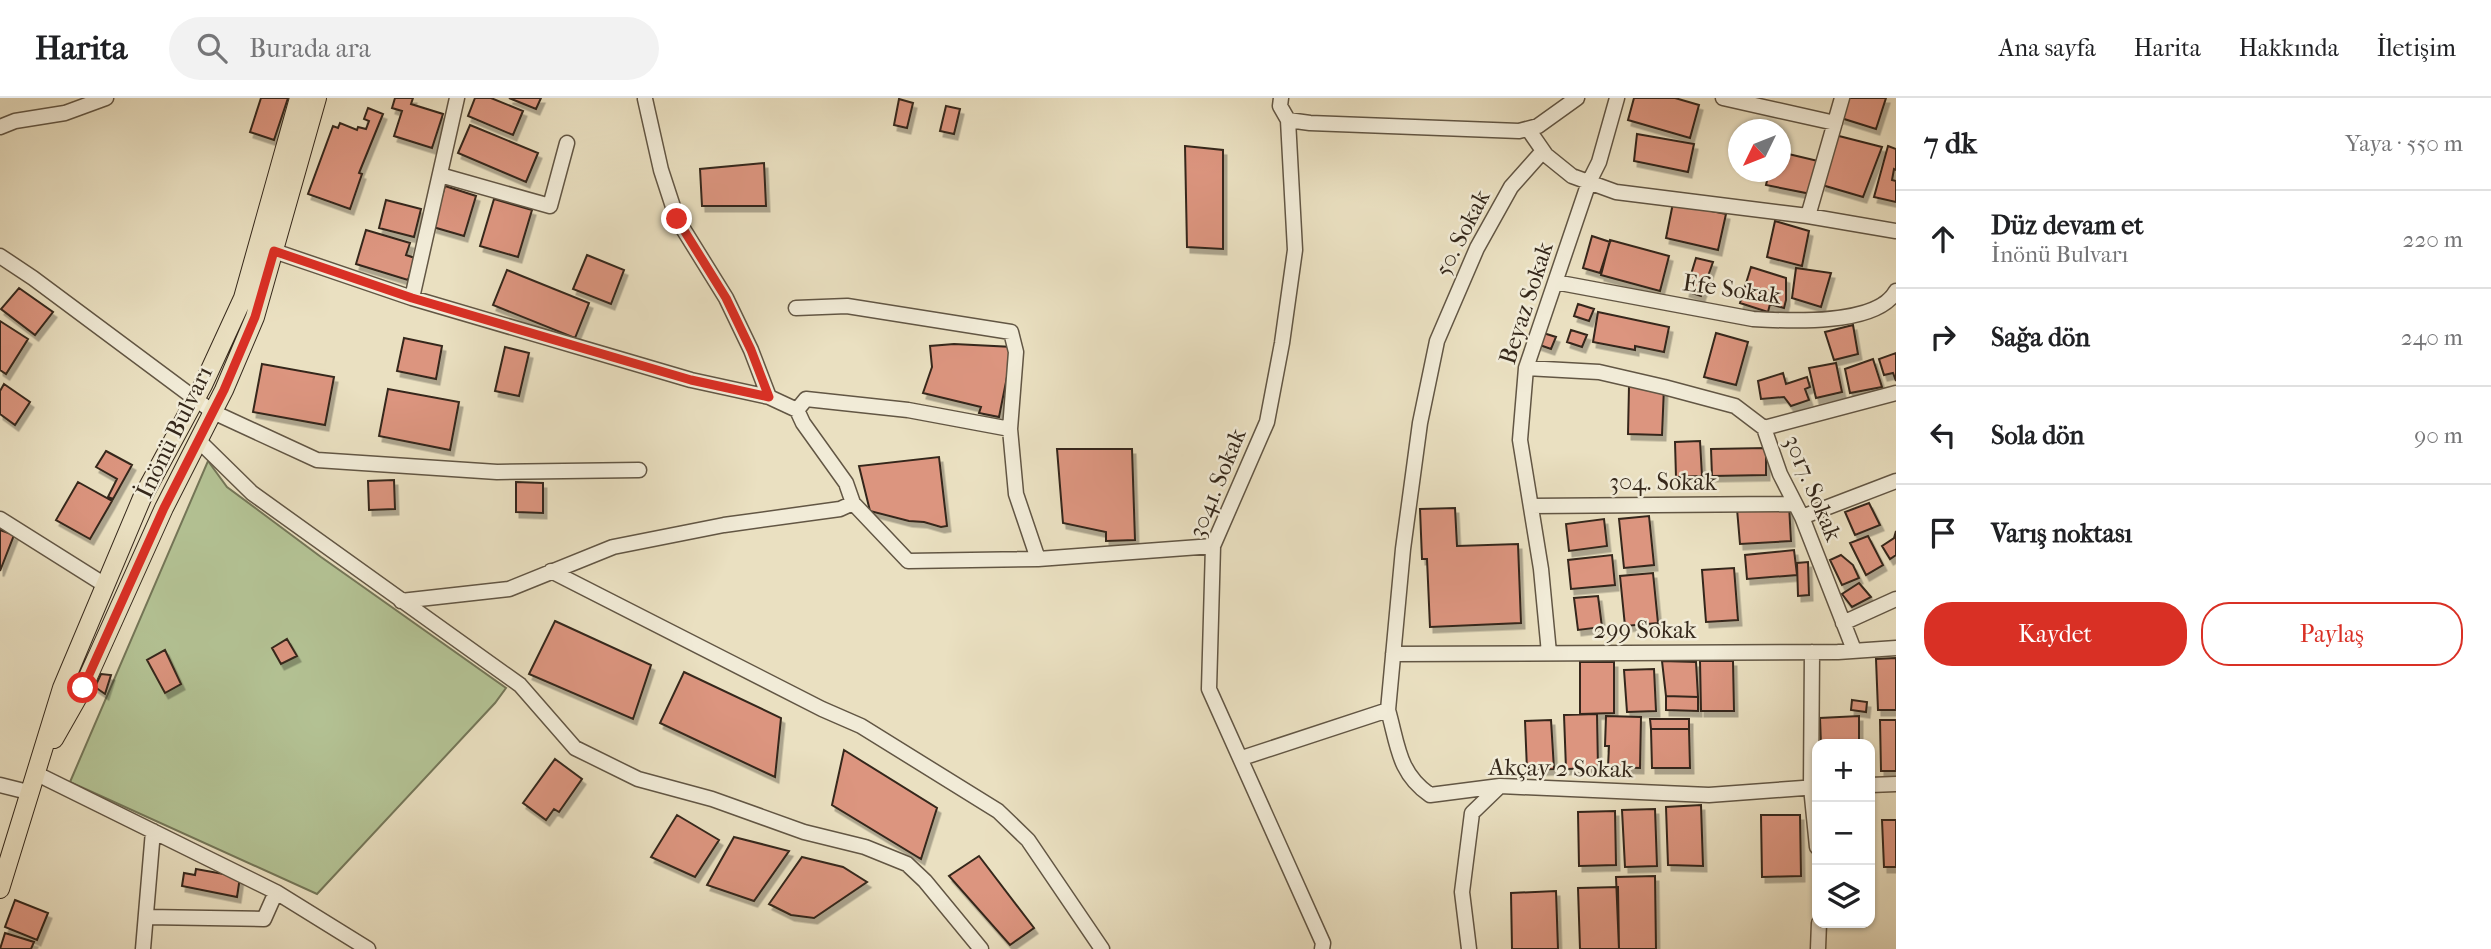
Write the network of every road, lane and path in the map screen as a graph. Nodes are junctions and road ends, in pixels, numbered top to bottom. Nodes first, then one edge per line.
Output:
1 (106, 98) edge
2 (299, 98) edge
3 (317, 98) edge
4 (457, 98) edge
5 (646, 98) edge
6 (1281, 98) edge
7 (1577, 98) edge
8 (1618, 98) edge
9 (1723, 98) edge
10 (1842, 98) edge
11 (1288, 120) junction
12 (1835, 123) junction
13 (0, 127) edge
14 (1528, 129) junction
15 (567, 143) dead end
16 (1543, 150) junction
17 (440, 175) junction
18 (1589, 182) junction
19 (1808, 216) junction
20 (1896, 231) edge
21 (274, 251) junction
22 (0, 256) edge
23 (1555, 282) junction
24 (1896, 291) edge
25 (412, 298) junction
26 (796, 308) dead end
27 (1526, 368) junction
28 (1896, 393) edge
29 (769, 397) junction
30 (195, 400) junction
31 (797, 410) junction
32 (213, 412) junction
33 (1764, 428) junction
34 (1010, 429) junction
35 (198, 440) junction
36 (639, 470) dead end
37 (1896, 481) edge
38 (853, 503) junction
39 (1531, 506) junction
40 (1799, 511) junction
41 (0, 519) edge
42 (1213, 546) junction
43 (1038, 559) junction
44 (551, 570) junction
45 (105, 585) junction
46 (1896, 599) edge
47 (401, 601) junction
48 (1843, 622) junction
49 (1896, 647) edge
50 (1854, 650) junction
51 (1812, 652) junction
52 (1549, 653) junction
53 (1394, 654) junction
54 (1388, 710) junction
55 (1813, 739) edge
56 (1242, 758) junction
57 (35, 773) junction
58 (1896, 784) edge
59 (0, 785) edge
60 (1875, 785) edge
61 (1500, 786) junction
62 (1812, 787) edge
63 (28, 792) junction
64 (153, 831) junction
65 (0, 888) edge
66 (276, 892) junction
67 (146, 917) junction
68 (1819, 928) edge
69 (143, 949) edge
70 (368, 949) edge
71 (981, 949) edge
72 (1102, 949) edge
73 (1322, 949) edge
74 (1469, 949) edge
75 (1818, 949) edge

1 - 13 street
2 - 30 main road, İnönü Bulvarı
3 - 21 main road, İnönü Bulvarı
4 - 17 street
5 - 29 street
6 - 11 street, 3041. Sokak
7 - 14 street
8 - 18 street, Beyaz Sokak
9 - 12 street
10 - 12 street
11 - 14 street
11 - 42 street, 3041. Sokak
12 - 19 street
14 - 16 street
15 - 17 street
16 - 18 street
16 - 53 street, 50. Sokak
17 - 25 street
18 - 19 street
18 - 23 street, Beyaz Sokak
19 - 20 street
21 - 25 street
21 - 32 main road, İnönü Bulvarı
22 - 30 street
23 - 24 street, Efe Sokak
23 - 27 street, Beyaz Sokak
25 - 29 street
26 - 34 street
27 - 33 street, 3017. Sokak
27 - 39 street, Beyaz Sokak
28 - 33 street
29 - 31 street
30 - 32 street
30 - 45 main road, İnönü Bulvarı
31 - 34 street
31 - 38 street
32 - 35 main road, İnönü Bulvarı
32 - 36 street
33 - 40 street, 3017. Sokak
34 - 43 street
35 - 47 street
35 - 57 main road, İnönü Bulvarı
37 - 40 street
38 - 43 street
38 - 44 street
39 - 40 street, 304. Sokak
39 - 52 street, Beyaz Sokak
40 - 48 street, 3017. Sokak
41 - 45 street
42 - 43 street
42 - 56 street, 3041. Sokak
44 - 47 street
44 - 72 street
45 - 57 main road, İnönü Bulvarı
46 - 48 street
47 - 71 street
48 - 50 street, 3017. Sokak
49 - 50 street, 299 Sokak
50 - 51 street, 299 Sokak
51 - 52 street, 299 Sokak
51 - 55 street
52 - 53 street, 299 Sokak
53 - 54 street, 50. Sokak
54 - 56 street
54 - 61 street, Akçay 2 Sokak
56 - 73 street, 3041. Sokak
57 - 63 main road, İnönü Bulvarı
57 - 64 street
58 - 60 street
59 - 63 street
61 - 62 street, Akçay 2 Sokak
61 - 74 street
63 - 65 main road, İnönü Bulvarı
64 - 66 street
64 - 67 street
66 - 67 street
66 - 70 street
67 - 69 street
68 - 75 street

